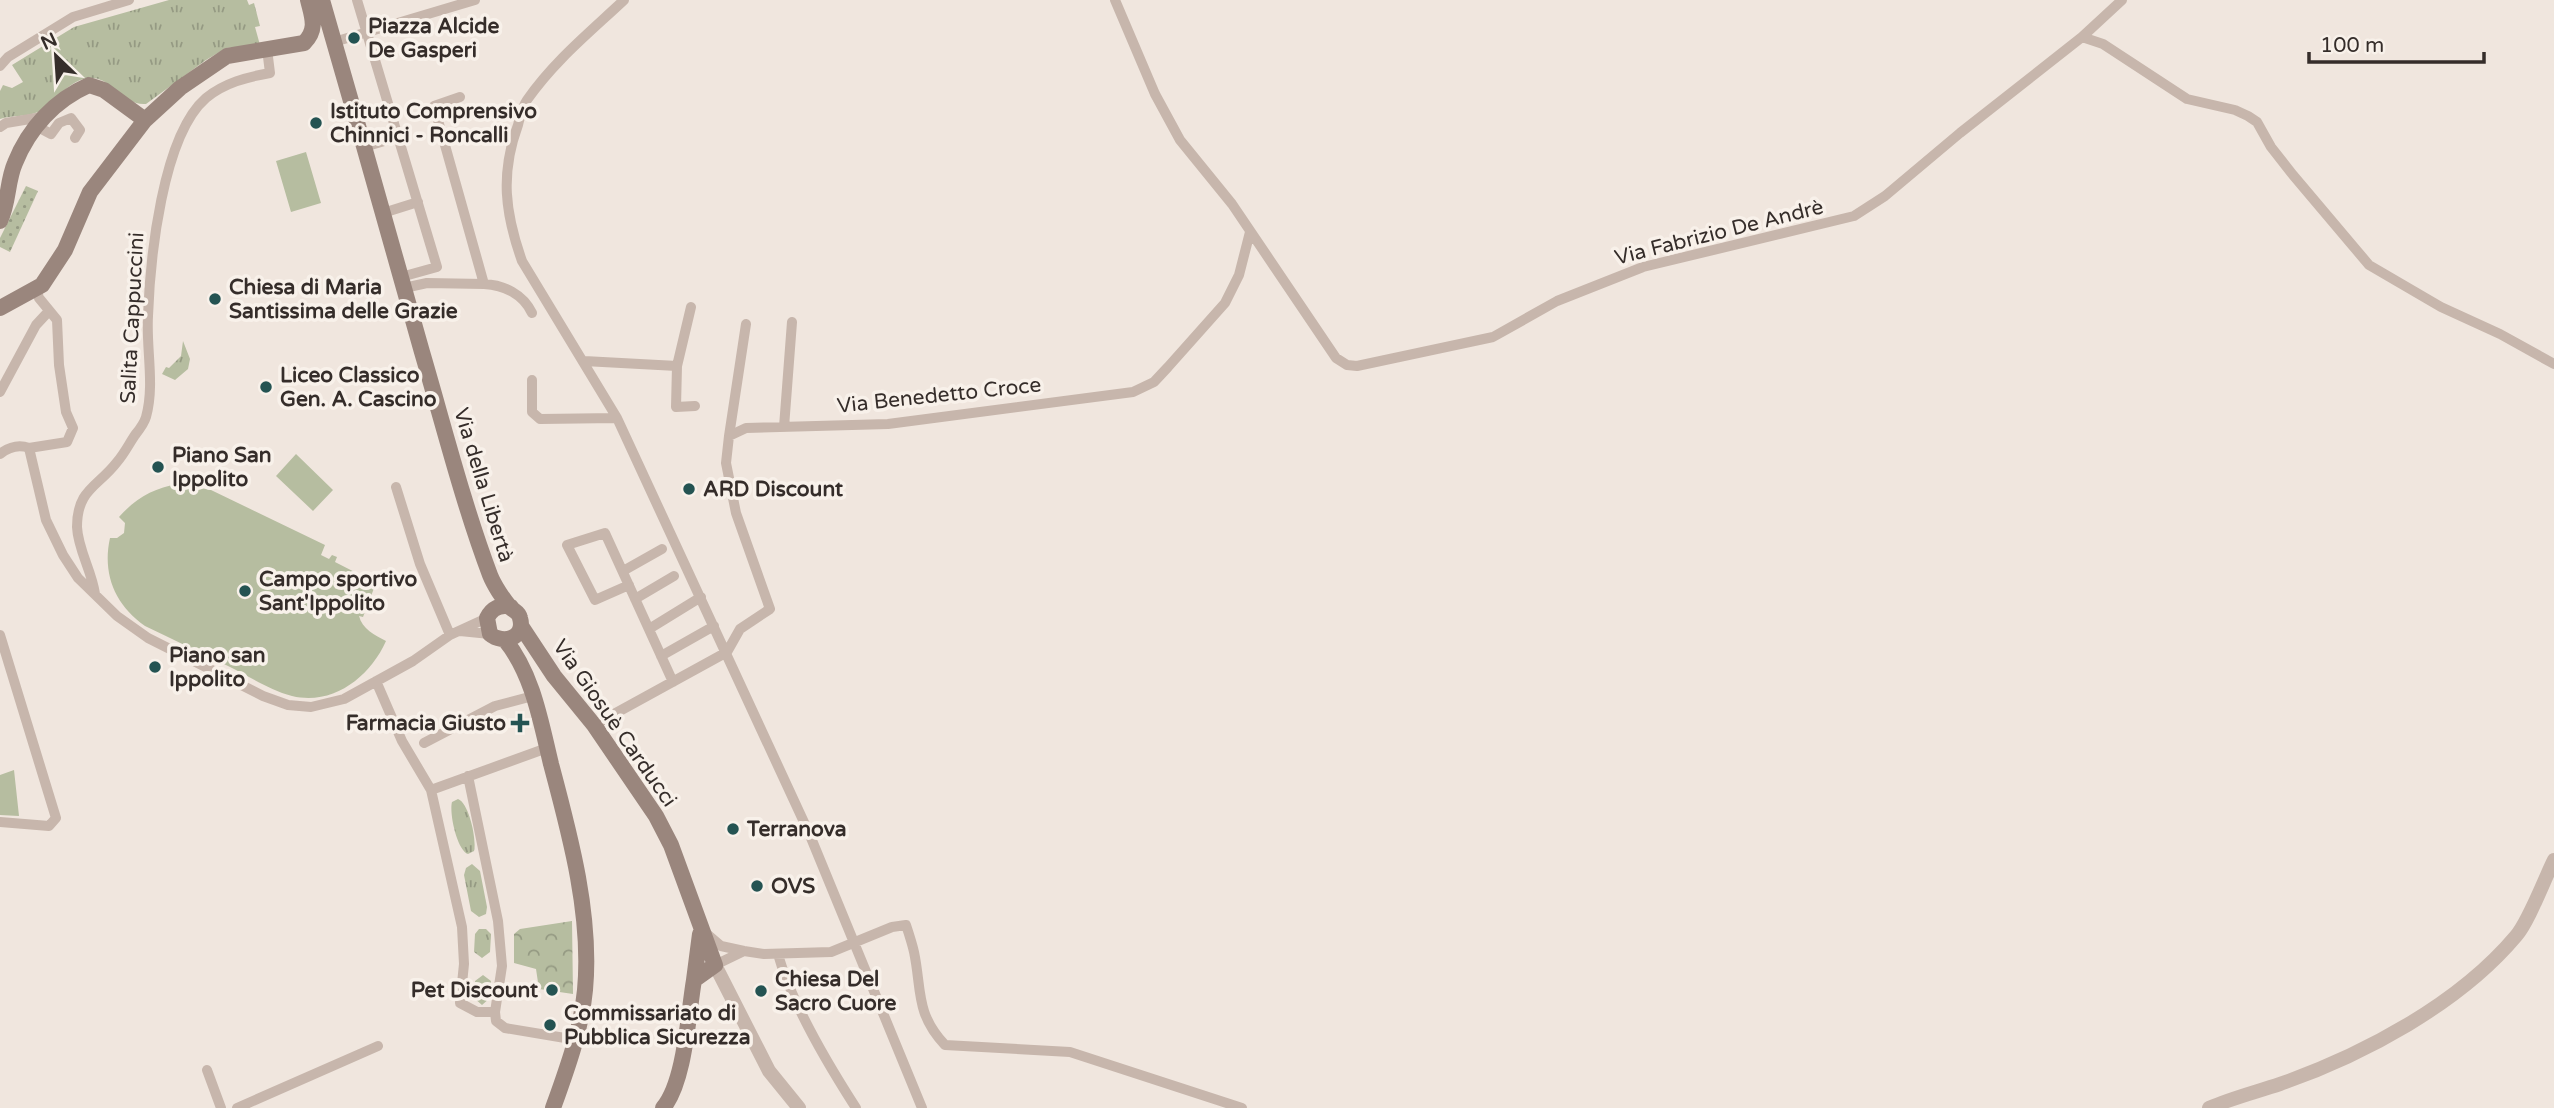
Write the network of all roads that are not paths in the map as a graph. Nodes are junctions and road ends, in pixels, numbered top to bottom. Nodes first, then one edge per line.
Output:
1 (129, 0) edge
2 (308, 0) edge
3 (322, 0) edge
4 (357, 0) edge
5 (475, 0) edge
6 (624, 0) edge
7 (1115, 0) edge
8 (2122, 0) edge
9 (370, 32) junction
10 (2082, 37) junction
11 (334, 43) junction
12 (267, 49) junction
13 (0, 66) edge
14 (460, 97) dead end
15 (145, 120) junction
16 (39, 122) junction
17 (0, 127) edge
18 (398, 137) junction
19 (75, 138) dead end
20 (364, 147) junction
21 (418, 202) junction
22 (383, 214) junction
23 (0, 221) edge
24 (1250, 232) junction
25 (403, 282) junction
26 (484, 284) junction
27 (36, 288) junction
28 (691, 307) dead end
29 (0, 308) edge
30 (49, 311) junction
31 (532, 313) dead end
32 (792, 322) dead end
33 (746, 324) dead end
34 (584, 361) junction
35 (2554, 364) edge
36 (677, 366) junction
37 (532, 380) dead end
38 (0, 392) edge
39 (695, 406) dead end
40 (617, 418) junction
41 (784, 427) junction
42 (729, 436) junction
43 (29, 448) junction
44 (0, 454) edge
45 (396, 488) dead end
46 (662, 549) dead end
47 (623, 571) junction
48 (674, 576) dead end
49 (491, 579) junction
50 (629, 584) junction
51 (95, 594) junction
52 (701, 597) junction
53 (635, 599) junction
54 (511, 607) junction
55 (494, 625) junction
56 (521, 626) junction
57 (714, 626) junction
58 (649, 629) junction
59 (453, 633) junction
60 (0, 635) edge
61 (727, 652) junction
62 (661, 656) junction
63 (376, 681) junction
64 (673, 682) junction
65 (533, 696) junction
66 (594, 725) junction
67 (424, 743) dead end
68 (547, 748) junction
69 (468, 776) junction
70 (431, 789) junction
71 (0, 822) edge
72 (2554, 860) edge
73 (701, 931) junction
74 (852, 943) junction
75 (744, 951) junction
76 (778, 954) junction
77 (715, 965) junction
78 (694, 980) junction
79 (495, 1012) junction
80 (577, 1041) junction
81 (378, 1046) dead end
82 (207, 1070) dead end
83 (221, 1108) edge
84 (237, 1108) edge
85 (553, 1108) edge
86 (663, 1108) edge
87 (799, 1108) edge
88 (856, 1108) edge
89 (922, 1108) edge
90 (1242, 1108) edge
91 (2209, 1108) edge

1 - 13 street
2 - 12 main road
3 - 11 main road, Via della Libertà
4 - 9 street
5 - 9 street
6 - 34 street
7 - 24 street
8 - 10 street, Via Fabrizio De Andrè
9 - 11 street
9 - 18 street
10 - 24 street, Via Fabrizio De Andrè
10 - 35 street
11 - 20 main road, Via della Libertà
12 - 15 main road
12 - 51 street, Salita Cappuccini
14 - 26 street
15 - 16 main road
15 - 27 main road
16 - 17 street
16 - 19 street
16 - 23 main road
18 - 20 street
18 - 21 street
20 - 22 main road, Via della Libertà
21 - 22 street
21 - 25 street
22 - 25 main road, Via della Libertà
24 - 41 street, Via Benedetto Croce
25 - 26 street
25 - 49 main road, Via della Libertà
26 - 31 street
27 - 29 main road
27 - 30 street
28 - 36 street
30 - 38 street
30 - 43 street
32 - 41 street
33 - 42 street
34 - 36 street
34 - 40 street
36 - 39 street
37 - 40 street
40 - 52 street
41 - 42 street, Via Benedetto Croce
42 - 61 street
43 - 44 street
43 - 51 street
45 - 59 street
46 - 47 street
47 - 50 street
47 - 50 street
48 - 53 street
49 - 54 main road, Via della Libertà
49 - 55 main road, Via della Libertà
50 - 53 street
51 - 63 street
52 - 57 street
52 - 58 street
53 - 58 street
54 - 55 main road
54 - 56 main road, Via della Libertà
55 - 56 main road
55 - 59 street
55 - 65 main road
56 - 66 main road, Via Giosuè Carducci
57 - 61 street
57 - 62 street
58 - 62 street
59 - 63 street
60 - 71 street
61 - 64 street
61 - 74 street
62 - 64 street
63 - 70 street
64 - 66 street
65 - 67 street
65 - 68 main road
66 - 73 main road, Via Giosuè Carducci
68 - 69 street
68 - 80 main road
69 - 70 street
69 - 79 street
70 - 79 street
72 - 91 street
73 - 75 street
73 - 77 main road, Via Giosuè Carducci
73 - 78 main road
74 - 76 street
74 - 89 street
74 - 90 street
75 - 76 street
75 - 77 street
76 - 88 street
77 - 78 main road
77 - 87 street, Via Giosuè Carducci
78 - 86 main road
79 - 80 street
80 - 85 main road
81 - 84 street
82 - 83 street

